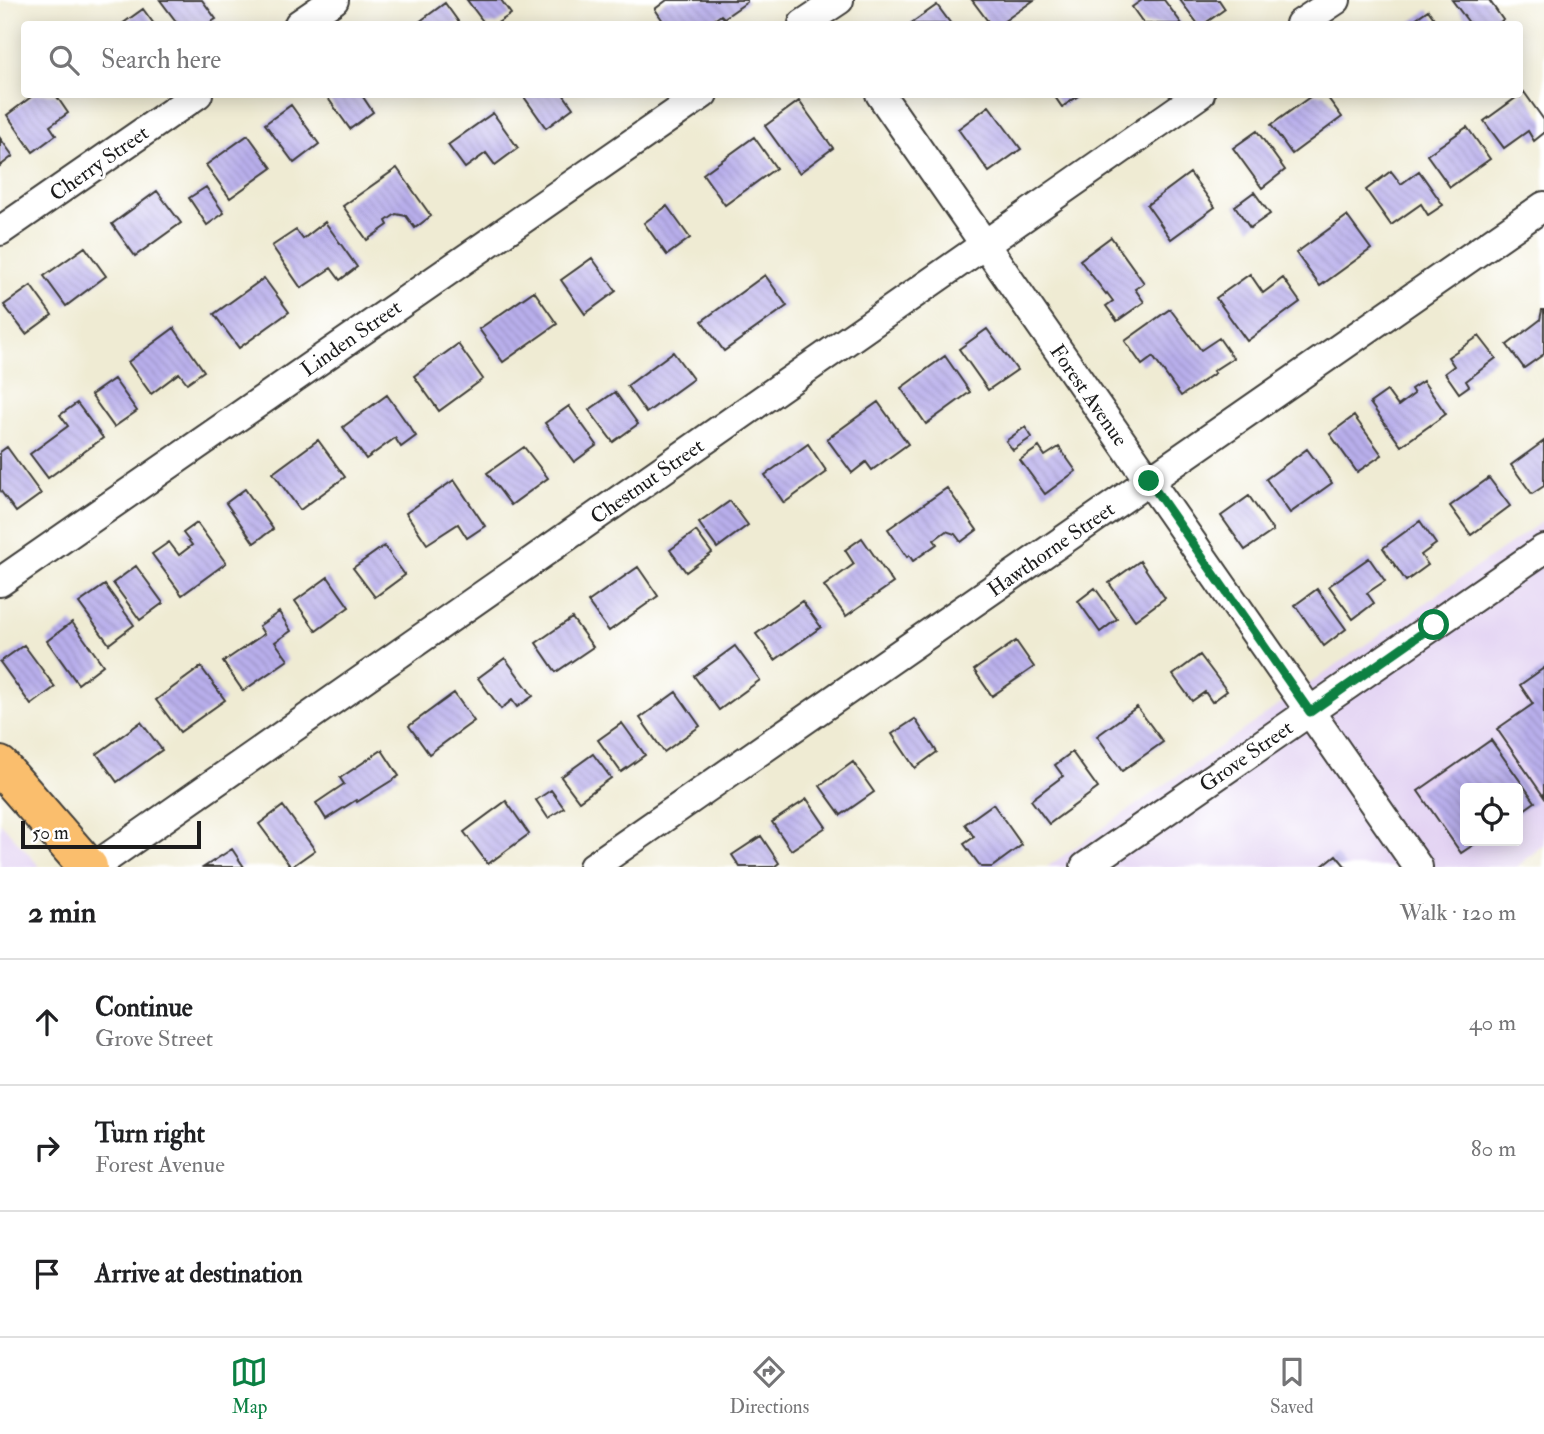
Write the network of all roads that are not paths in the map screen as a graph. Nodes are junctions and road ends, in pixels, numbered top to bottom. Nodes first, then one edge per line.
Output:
1 (334, 0) edge
2 (1336, 0) edge
3 (303, 21) edge
4 (1304, 21) edge
5 (192, 98) edge
6 (697, 98) edge
7 (883, 98) edge
8 (1194, 98) edge
9 (1544, 206) edge
10 (0, 231) edge
11 (985, 245) junction
12 (1149, 481) junction
13 (1544, 549) edge
14 (0, 582) edge
15 (1310, 712) junction
16 (0, 766) edge
17 (88, 867) edge
18 (94, 867) edge
19 (593, 867) edge
20 (1085, 867) edge
21 (1418, 867) edge

1 - 3 street
2 - 4 street
5 - 10 street, Cherry Street
6 - 14 street, Linden Street
7 - 11 street, Forest Avenue
8 - 11 street, Chestnut Street
9 - 12 street, Hawthorne Street
11 - 12 street, Forest Avenue
11 - 18 street, Chestnut Street
12 - 15 street, Forest Avenue
12 - 19 street, Hawthorne Street
13 - 15 street, Grove Street
15 - 20 street, Grove Street
15 - 21 street, Forest Avenue
16 - 17 main road

